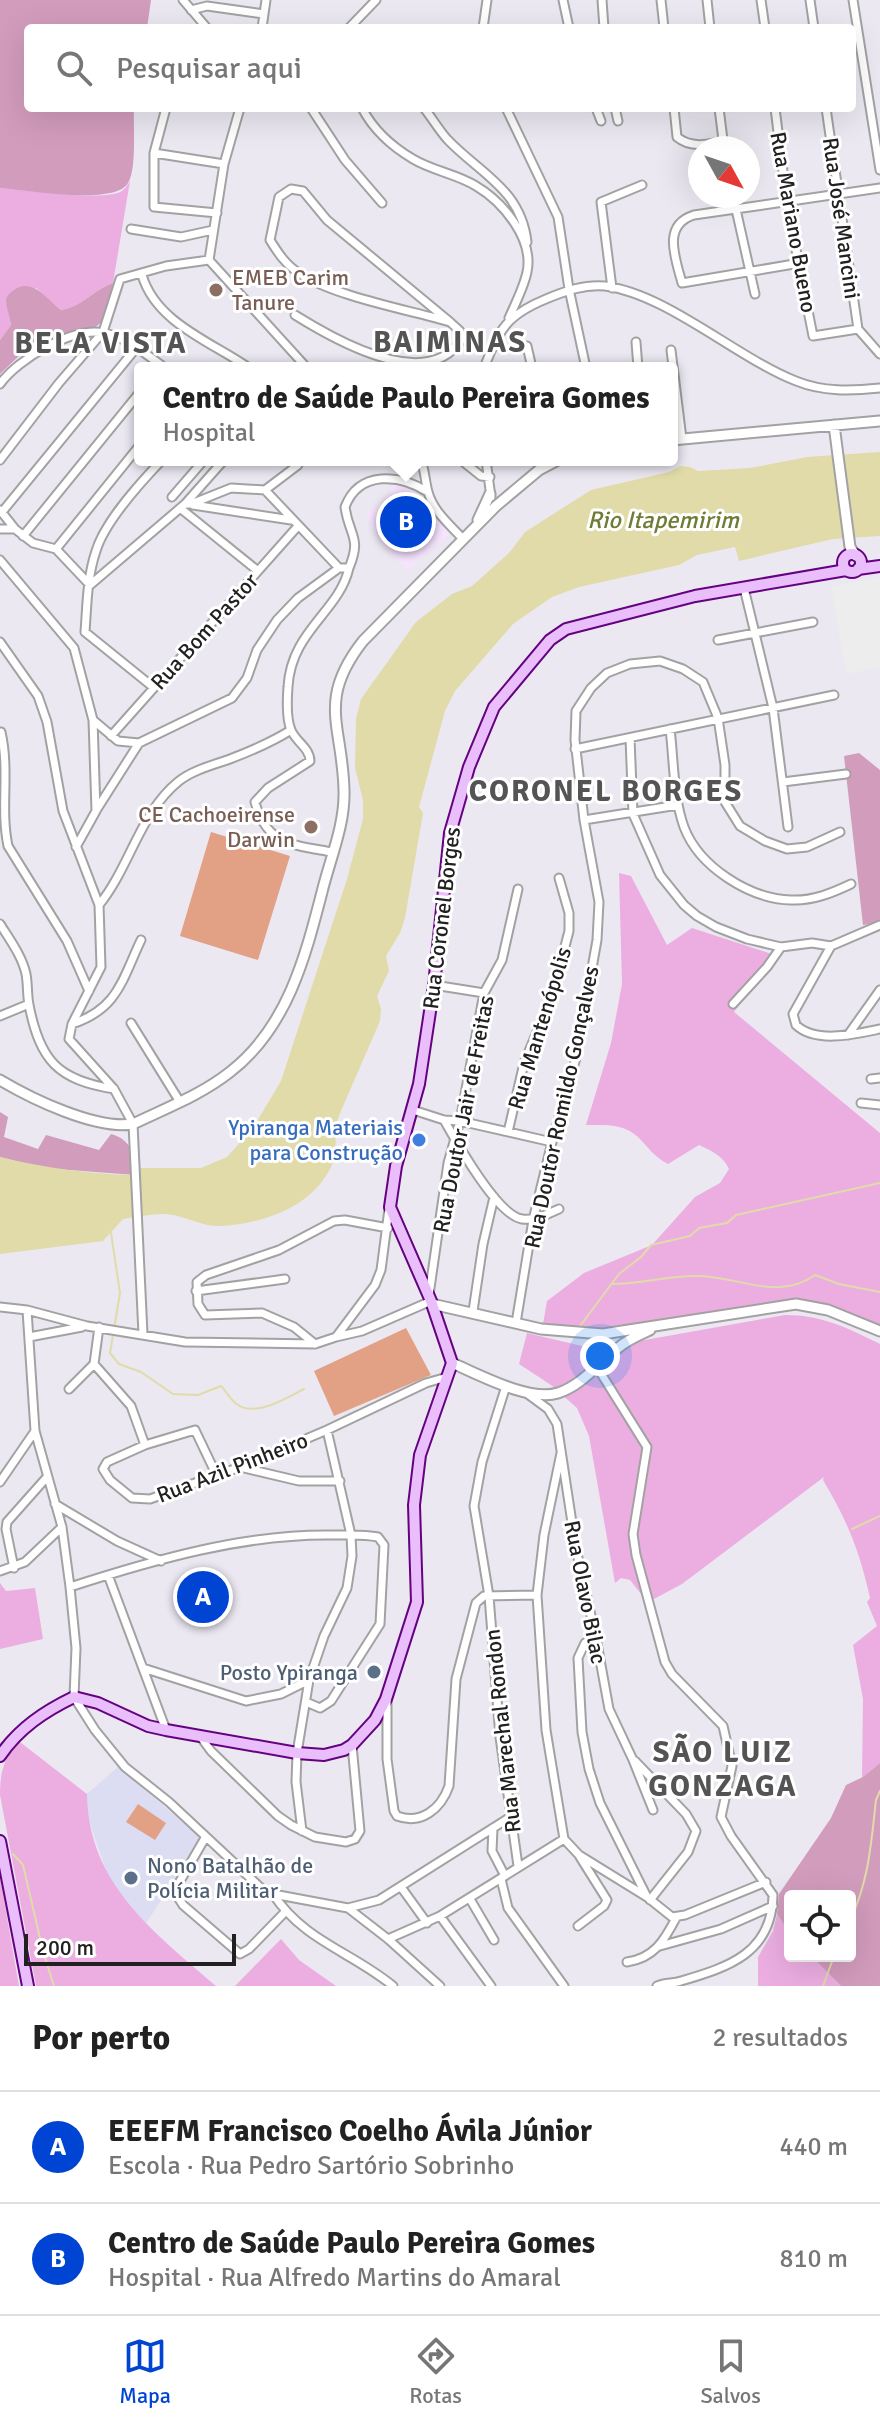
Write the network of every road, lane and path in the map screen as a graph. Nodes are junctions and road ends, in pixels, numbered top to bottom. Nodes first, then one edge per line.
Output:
1 (183, 0) edge
2 (266, 0) edge
3 (376, 0) edge
4 (487, 0) edge
5 (563, 0) edge
6 (602, 0) edge
7 (661, 0) edge
8 (707, 0) edge
9 (761, 0) edge
10 (810, 0) edge
11 (853, 0) edge
12 (191, 10) junction
13 (264, 14) junction
14 (203, 24) edge
15 (263, 24) edge
16 (353, 24) edge
17 (484, 24) edge
18 (568, 24) edge
19 (604, 24) edge
20 (664, 24) edge
21 (710, 24) edge
22 (764, 24) edge
23 (813, 24) edge
24 (165, 112) edge
25 (239, 112) edge
26 (314, 112) edge
27 (364, 112) edge
28 (427, 112) edge
29 (508, 112) edge
30 (598, 112) edge
31 (616, 112) edge
32 (674, 112) edge
33 (719, 112) edge
34 (776, 112) edge
35 (827, 112) edge
36 (601, 121) dead end
37 (618, 121) dead end
38 (722, 136) edge
39 (688, 144) edge
40 (154, 153) junction
41 (224, 164) junction
42 (880, 170) edge
43 (642, 185) dead end
44 (880, 188) edge
45 (838, 194) junction
46 (382, 203) dead end
47 (787, 204) junction
48 (735, 210) junction
49 (217, 213) junction
50 (131, 229) dead end
51 (213, 230) junction
52 (528, 252) junction
53 (209, 260) junction
54 (800, 263) junction
55 (747, 271) junction
56 (142, 275) junction
57 (612, 288) junction
58 (569, 289) junction
59 (755, 294) dead end
60 (295, 315) dead end
61 (509, 319) junction
62 (450, 322) junction
63 (858, 329) junction
64 (103, 332) junction
65 (636, 342) dead end
66 (527, 346) dead end
67 (137, 347) junction
68 (671, 350) dead end
69 (880, 354) edge
70 (384, 358) junction
71 (236, 359) junction
72 (156, 362) edge
73 (234, 362) edge
74 (240, 362) edge
75 (302, 362) edge
76 (384, 362) edge
77 (486, 362) edge
78 (531, 362) edge
79 (585, 362) edge
80 (638, 362) edge
81 (672, 362) edge
82 (0, 384) edge
83 (880, 388) edge
84 (134, 399) edge
85 (880, 421) edge
86 (834, 425) junction
87 (678, 440) edge
88 (134, 452) edge
89 (0, 460) edge
90 (156, 466) edge
91 (199, 466) edge
92 (219, 466) edge
93 (297, 466) edge
94 (424, 466) edge
95 (468, 466) edge
96 (487, 466) edge
97 (547, 466) edge
98 (490, 477) junction
99 (265, 490) junction
100 (428, 492) junction
101 (490, 494) junction
102 (172, 497) dead end
103 (185, 505) junction
104 (496, 506) junction
105 (1, 511) edge
106 (296, 523) junction
107 (474, 528) junction
108 (0, 529) edge
109 (15, 529) junction
110 (23, 536) junction
111 (463, 539) junction
112 (56, 549) junction
113 (851, 558) junction
114 (0, 560) edge
115 (877, 567) edge
116 (339, 568) junction
117 (349, 568) junction
118 (258, 571) junction
119 (90, 585) junction
120 (744, 588) junction
121 (813, 622) dead end
122 (85, 632) junction
123 (755, 634) junction
124 (718, 640) dead end
125 (0, 642) edge
126 (74, 648) junction
127 (153, 687) junction
128 (834, 695) dead end
129 (773, 708) junction
130 (718, 718) junction
131 (93, 720) junction
132 (670, 729) junction
133 (291, 730) junction
134 (1, 732) edge
135 (111, 736) junction
136 (630, 738) junction
137 (139, 743) junction
138 (575, 749) junction
139 (846, 774) dead end
140 (783, 782) junction
141 (678, 805) junction
142 (96, 811) junction
143 (633, 814) junction
144 (584, 820) junction
145 (788, 827) dead end
146 (840, 832) dead end
147 (76, 847) junction
148 (332, 852) junction
149 (559, 878) dead end
150 (851, 884) dead end
151 (518, 889) dead end
152 (99, 905) junction
153 (0, 924) edge
154 (880, 925) edge
155 (141, 940) dead end
156 (831, 946) junction
157 (781, 947) junction
158 (434, 985) junction
159 (880, 990) edge
160 (89, 991) junction
161 (484, 993) junction
162 (29, 1004) junction
163 (733, 1004) dead end
164 (0, 1016) edge
165 (131, 1023) dead end
166 (72, 1024) junction
167 (880, 1029) edge
168 (848, 1035) junction
169 (0, 1080) edge
170 (114, 1089) junction
171 (180, 1102) junction
172 (861, 1103) dead end
173 (880, 1105) edge
174 (413, 1110) junction
175 (444, 1120) junction
176 (460, 1121) junction
177 (133, 1124) junction
178 (508, 1132) junction
179 (455, 1138) junction
180 (552, 1142) junction
181 (494, 1197) junction
182 (390, 1207) junction
183 (559, 1209) dead end
184 (533, 1220) junction
185 (388, 1228) junction
186 (285, 1279) dead end
187 (196, 1291) junction
188 (431, 1300) junction
189 (0, 1307) edge
190 (27, 1310) junction
191 (473, 1311) junction
192 (666, 1322) junction
193 (516, 1323) junction
194 (87, 1326) junction
195 (99, 1327) junction
196 (880, 1331) edge
197 (143, 1334) junction
198 (29, 1337) junction
199 (336, 1337) junction
200 (315, 1344) junction
201 (452, 1363) junction
202 (94, 1364) junction
203 (597, 1367) junction
204 (447, 1377) junction
205 (509, 1387) junction
206 (69, 1389) dead end
207 (327, 1430) junction
208 (35, 1431) junction
209 (145, 1445) junction
210 (561, 1453) junction
211 (240, 1467) junction
212 (216, 1474) junction
213 (47, 1477) junction
214 (340, 1481) junction
215 (0, 1482) edge
216 (55, 1504) junction
217 (62, 1527) junction
218 (351, 1535) junction
219 (161, 1561) junction
220 (14, 1568) junction
221 (0, 1571) edge
222 (108, 1575) junction
223 (70, 1587) junction
224 (537, 1595) junction
225 (489, 1596) junction
226 (596, 1638) junction
227 (143, 1668) junction
228 (309, 1680) junction
229 (74, 1697) junction
230 (386, 1699) junction
231 (306, 1702) junction
232 (166, 1730) junction
233 (202, 1740) junction
234 (352, 1745) junction
235 (297, 1753) junction
236 (0, 1756) edge
237 (633, 1760) junction
238 (653, 1810) dead end
239 (509, 1818) junction
240 (493, 1828) junction
241 (302, 1831) junction
242 (205, 1838) junction
243 (564, 1839) junction
244 (0, 1841) edge
245 (579, 1855) junction
246 (518, 1866) junction
247 (503, 1878) junction
248 (766, 1882) junction
249 (401, 1887) junction
250 (273, 1894) junction
251 (470, 1899) junction
252 (649, 1899) junction
253 (773, 1906) junction
254 (348, 1908) junction
255 (285, 1912) junction
256 (440, 1916) junction
257 (676, 1918) junction
258 (427, 1923) junction
259 (578, 1926) dead end
260 (388, 1939) junction
261 (494, 1940) dead end
262 (660, 1946) junction
263 (627, 1962) dead end
264 (28, 1986) edge
265 (393, 1986) edge
266 (440, 1986) edge
267 (491, 1986) edge
268 (564, 1986) edge
269 (657, 1986) edge

1 - 12 street
2 - 13 street
3 - 16 street
4 - 17 street
5 - 18 street
6 - 19 street
7 - 20 street
8 - 21 street
9 - 22 street
10 - 23 street
11 - 42 street
12 - 13 street
12 - 14 street
13 - 15 street
24 - 40 street
25 - 41 street
26 - 46 street
27 - 52 street
28 - 52 street
29 - 58 street
30 - 36 street
31 - 37 street
32 - 39 street
33 - 38 street
34 - 47 street, Rua Mariano Bueno
35 - 45 street, Rua José Mancini
40 - 41 street
40 - 49 street
41 - 49 street
43 - 57 street
44 - 45 street
45 - 47 street
45 - 63 street, Rua José Mancini
47 - 48 street
47 - 54 street, Rua Mariano Bueno
48 - 55 street
48 - 55 street
49 - 51 street
50 - 51 street
51 - 53 street
52 - 61 street
53 - 56 street
53 - 75 street
54 - 55 street
54 - 63 street, Rua Mariano Bueno
55 - 59 street
56 - 64 street
56 - 71 street
57 - 58 street
57 - 83 street
58 - 61 street
58 - 79 street
60 - 70 street
61 - 77 street
62 - 62 street
62 - 70 street
63 - 69 street
64 - 67 street
64 - 82 street
64 - 89 street
65 - 80 street
66 - 78 street
67 - 72 street
67 - 105 street
68 - 81 street
70 - 76 street
71 - 73 street
71 - 74 street
84 - 110 street
85 - 86 street
86 - 87 street
86 - 113 street
88 - 112 street
90 - 119 street
91 - 102 street
92 - 103 street
93 - 99 street
94 - 100 street
95 - 98 street
96 - 98 street
97 - 104 street
98 - 101 street
99 - 103 street
99 - 106 street
100 - 111 street
100 - 117 street
101 - 104 street
101 - 107 street
103 - 106 street
103 - 118 street
103 - 119 street
104 - 107 street
105 - 109 street
106 - 116 street
106 - 118 street, Rua Bom Pastor
107 - 111 street
108 - 109 street
109 - 110 street
110 - 112 street
111 - 148 street
112 - 119 street
113 - 115 main road
113 - 120 main road, Rua Coronel Borges
114 - 126 street
116 - 117 street
116 - 137 street
117 - 133 street
118 - 127 street, Rua Bom Pastor
119 - 122 street
120 - 123 street
120 - 158 main road, Rua Coronel Borges
121 - 123 street
122 - 126 street
122 - 127 street
123 - 124 street
123 - 129 street
125 - 147 street
126 - 131 street
127 - 135 street, Rua Bom Pastor
128 - 129 street
129 - 130 street
129 - 140 street
130 - 132 street
130 - 138 street, Rua Doutor Romildo Gonçalves
130 - 146 street, Rua Doutor Romildo Gonçalves
131 - 135 street
131 - 142 street
132 - 136 street
132 - 141 street
133 - 148 street
133 - 152 street
134 - 160 street
135 - 137 street
136 - 138 street
136 - 143 street
137 - 142 street
138 - 144 street, Rua Doutor Romildo Gonçalves
139 - 140 street
140 - 145 street
141 - 143 street
141 - 150 street
142 - 147 street
143 - 144 street
143 - 157 street
144 - 180 street, Rua Doutor Romildo Gonçalves
147 - 152 street
148 - 171 street
149 - 178 street, Rua Mantenópolis
151 - 161 street, Rua Doutor Jair de Freitas
152 - 160 street
153 - 162 street
154 - 156 street
155 - 166 street
156 - 157 street
156 - 168 street
157 - 163 street
158 - 161 street
158 - 174 main road, Rua Coronel Borges
159 - 168 street
160 - 166 street
161 - 176 street, Rua Doutor Jair de Freitas
162 - 164 street
162 - 170 street
165 - 171 street
166 - 170 street
167 - 168 street
169 - 177 street
170 - 177 street
171 - 177 street
172 - 173 street
174 - 175 street
174 - 182 main road, Rua Coronel Borges
175 - 176 street
175 - 179 street
176 - 178 street
176 - 179 street, Rua Doutor Jair de Freitas
177 - 197 street
178 - 180 street
179 - 181 street
179 - 188 street, Rua Doutor Jair de Freitas
180 - 184 street, Rua Doutor Romildo Gonçalves
181 - 184 street
181 - 191 street
182 - 185 street, Rua Coronel Borges
182 - 188 main road
183 - 184 street
184 - 193 street, Rua Doutor Romildo Gonçalves
185 - 187 street
185 - 199 street, Rua Coronel Borges
186 - 187 street
187 - 200 street
188 - 191 street
188 - 199 street
188 - 201 main road
189 - 190 street
190 - 194 street
190 - 198 street
191 - 193 street
192 - 193 street
192 - 196 street
192 - 203 street, Rua Olavo Bilac
194 - 195 street
194 - 198 street
195 - 197 street
195 - 202 street
197 - 200 street
198 - 208 street
199 - 200 street
201 - 204 main road
201 - 205 street, Rua Olavo Bilac
202 - 206 street
202 - 209 street
203 - 205 street, Rua Olavo Bilac
203 - 248 street
204 - 207 street, Rua Azil Pinheiro
204 - 230 main road
205 - 210 street, Rua Olavo Bilac
205 - 225 street, Rua Marechal Rondon
207 - 211 street, Rua Azil Pinheiro
207 - 214 street, Rua Azil Pinheiro
208 - 213 street
208 - 215 street
209 - 212 street
209 - 212 street, Rua Azil Pinheiro
210 - 224 street
210 - 226 street, Rua Olavo Bilac
211 - 212 street, Rua Azil Pinheiro
211 - 214 street
213 - 216 street
213 - 220 street
214 - 218 street, Rua Azil Pinheiro
216 - 217 street
216 - 219 street
217 - 220 street
217 - 223 street
218 - 219 street
218 - 228 street, Rua Azil Pinheiro
218 - 231 street
219 - 222 street
220 - 221 street
222 - 223 street
222 - 227 street
223 - 229 street
224 - 225 street
224 - 243 street
225 - 230 street
225 - 239 street, Rua Marechal Rondon
226 - 237 street, Rua Olavo Bilac
226 - 252 street
227 - 228 street
227 - 232 street
228 - 231 street, Rua Azil Pinheiro
229 - 232 main road
229 - 236 main road
229 - 242 street
230 - 234 main road
231 - 235 street, Rua Azil Pinheiro
232 - 233 main road
233 - 235 main road
233 - 241 street
234 - 235 main road
234 - 241 street
235 - 241 street, Rua Azil Pinheiro
237 - 238 street, Rua Olavo Bilac
237 - 252 street
239 - 240 street
239 - 246 street, Rua Marechal Rondon
240 - 247 street, Rua Marechal Rondon
240 - 249 street
242 - 250 street
242 - 255 street
243 - 245 street
243 - 246 street
244 - 264 main road
245 - 252 street
245 - 259 street
246 - 247 street
247 - 251 street
247 - 268 street, Rua Marechal Rondon
248 - 253 street
248 - 257 street
249 - 254 street
249 - 258 street
250 - 254 street
250 - 255 street
251 - 256 street
251 - 261 street
252 - 257 street
253 - 262 street
253 - 269 street
254 - 260 street
255 - 265 street
256 - 258 street
256 - 267 street
257 - 262 street
258 - 260 street
260 - 266 street
262 - 263 street

